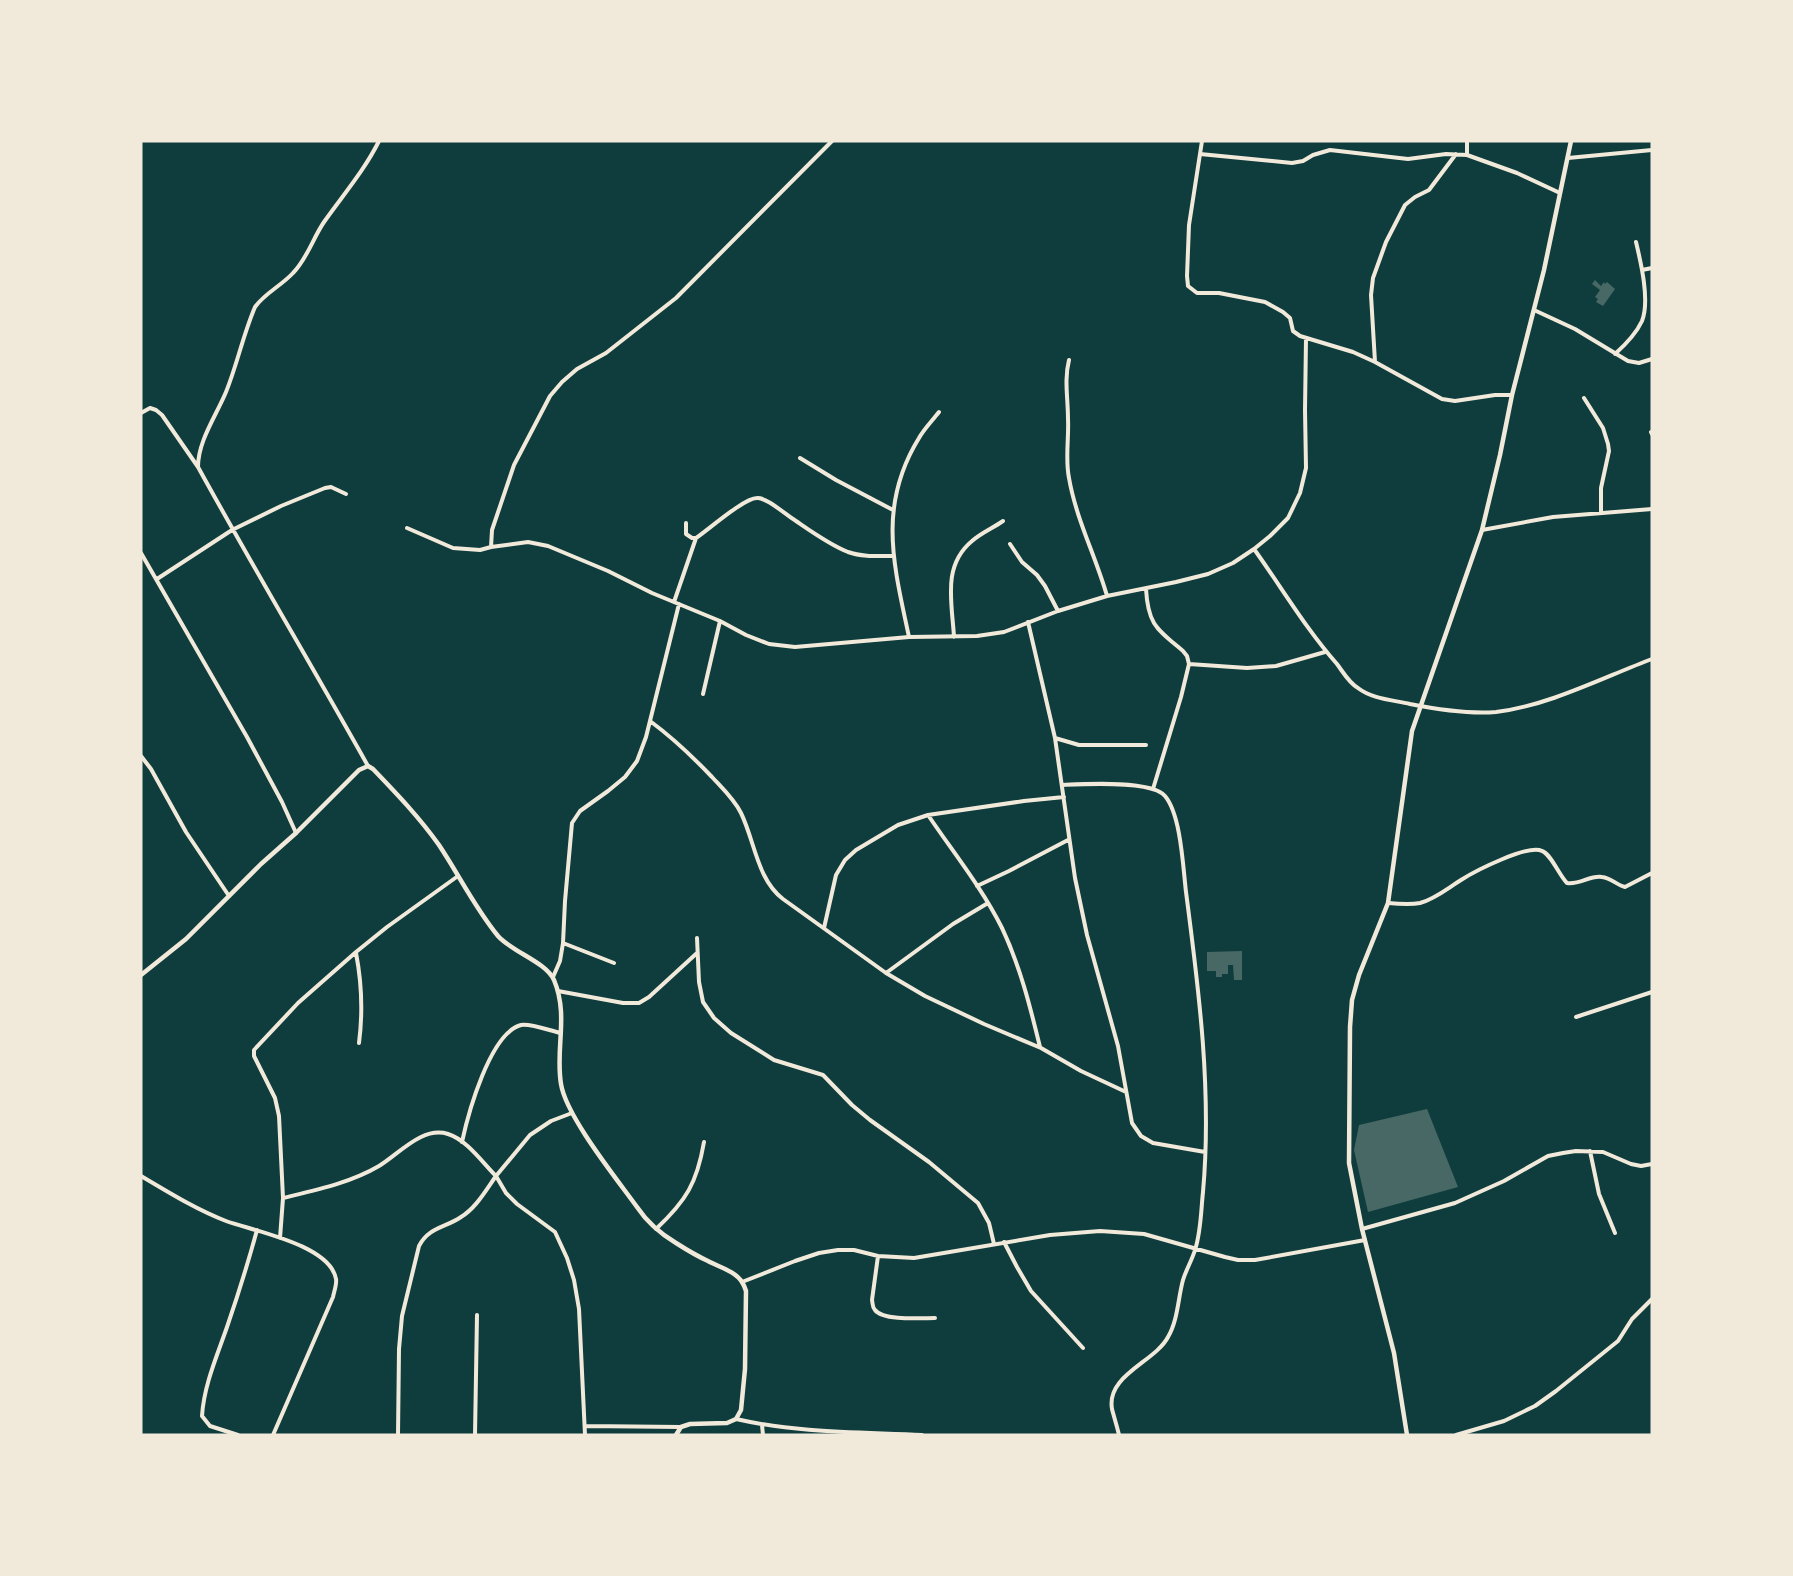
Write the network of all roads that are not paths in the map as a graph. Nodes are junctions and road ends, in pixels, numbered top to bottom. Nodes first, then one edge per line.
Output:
1 (379, 141) edge
2 (832, 141) edge
3 (1202, 141) edge
4 (1467, 141) edge
5 (1571, 141) edge
6 (1652, 150) edge
7 (1200, 154) junction
8 (1456, 154) junction
9 (1467, 154) junction
10 (1568, 159) junction
11 (1560, 193) junction
12 (1636, 242) dead end
13 (1652, 268) edge
14 (1642, 270) junction
15 (1534, 310) junction
16 (1306, 338) junction
17 (1615, 354) junction
18 (1652, 359) edge
19 (1069, 360) dead end
20 (1376, 362) junction
21 (1512, 395) junction
22 (1584, 398) dead end
23 (939, 412) dead end
24 (141, 413) edge
25 (800, 458) dead end
26 (198, 467) junction
27 (346, 494) dead end
28 (1652, 509) edge
29 (893, 510) junction
30 (1601, 512) junction
31 (1003, 521) dead end
32 (686, 523) dead end
33 (407, 528) dead end
34 (232, 530) junction
35 (1482, 530) junction
36 (696, 538) junction
37 (1010, 544) dead end
38 (491, 547) junction
39 (1254, 549) junction
40 (141, 553) edge
41 (893, 556) junction
42 (157, 579) junction
43 (1146, 588) junction
44 (1107, 596) junction
45 (676, 603) junction
46 (1058, 611) junction
47 (720, 621) junction
48 (1028, 622) junction
49 (909, 637) junction
50 (954, 637) junction
51 (1325, 652) junction
52 (1652, 659) edge
53 (1189, 664) junction
54 (703, 694) dead end
55 (1421, 706) junction
56 (650, 721) junction
57 (1055, 738) junction
58 (1146, 745) dead end
59 (141, 756) edge
60 (368, 766) junction
61 (1063, 784) junction
62 (1153, 789) junction
63 (1064, 797) junction
64 (928, 815) junction
65 (296, 833) junction
66 (1068, 840) junction
67 (1652, 873) edge
68 (458, 876) junction
69 (977, 886) junction
70 (230, 896) junction
71 (988, 903) junction
72 (1388, 903) junction
73 (824, 928) junction
74 (697, 938) dead end
75 (563, 943) junction
76 (356, 952) junction
77 (697, 953) junction
78 (614, 963) dead end
79 (886, 973) junction
80 (141, 975) edge
81 (553, 977) junction
82 (558, 992) junction
83 (1652, 992) edge
84 (1576, 1017) dead end
85 (562, 1034) junction
86 (359, 1043) dead end
87 (1041, 1048) junction
88 (1126, 1092) junction
89 (572, 1113) junction
90 (462, 1142) junction
91 (704, 1142) dead end
92 (1590, 1151) junction
93 (1205, 1152) junction
94 (1652, 1164) edge
95 (141, 1176) edge
96 (496, 1176) junction
97 (283, 1198) junction
98 (656, 1228) junction
99 (1362, 1229) junction
100 (257, 1230) junction
101 (1615, 1233) dead end
102 (280, 1238) junction
103 (1365, 1240) junction
104 (1004, 1242) junction
105 (994, 1244) junction
106 (1196, 1248) junction
107 (878, 1256) junction
108 (742, 1282) junction
109 (1652, 1299) edge
110 (477, 1315) dead end
111 (935, 1318) dead end
112 (1083, 1348) dead end
113 (736, 1419) junction
114 (762, 1425) junction
115 (586, 1426) junction
116 (681, 1427) junction
117 (238, 1435) edge
118 (273, 1435) edge
119 (398, 1435) edge
120 (475, 1435) edge
121 (585, 1435) edge
122 (676, 1435) edge
123 (763, 1435) edge
124 (922, 1435) edge
125 (1119, 1435) edge
126 (1407, 1435) edge
127 (1456, 1435) edge

1 - 26 street
2 - 38 street
3 - 7 street
4 - 9 street
5 - 10 street
6 - 10 street
7 - 8 street
7 - 16 street
8 - 9 street
8 - 20 street
9 - 11 street
10 - 11 street
11 - 15 street
12 - 14 street
13 - 14 street
14 - 17 street
15 - 17 street
15 - 21 street
16 - 20 street
16 - 39 street
17 - 18 street
19 - 44 street
20 - 21 street
21 - 35 street
22 - 30 street
23 - 29 street
24 - 26 street
25 - 29 street
26 - 34 street
27 - 34 street
28 - 30 street
29 - 41 street
30 - 35 street
31 - 50 street
32 - 36 street
33 - 38 street
34 - 42 street
34 - 60 street
35 - 55 street
36 - 41 street
36 - 45 street
37 - 46 street
38 - 45 street
39 - 43 street
39 - 51 street
40 - 42 street
41 - 49 street
42 - 65 street
43 - 44 street
43 - 53 street
44 - 46 street
45 - 47 street
45 - 56 street
46 - 48 street
47 - 49 street
47 - 54 street
48 - 50 street
48 - 57 street
49 - 50 street
51 - 53 street
51 - 55 street
52 - 55 street
53 - 62 street
55 - 72 street
56 - 73 street
56 - 75 street
57 - 58 street
57 - 61 street
59 - 70 street
60 - 65 street
60 - 68 street
61 - 62 street
61 - 63 street
62 - 93 street
63 - 64 street
63 - 66 street
64 - 69 street
64 - 73 street
65 - 70 street
66 - 69 street
66 - 88 street
67 - 72 street
68 - 76 street
68 - 81 street
69 - 71 street
70 - 80 street
71 - 79 street
71 - 87 street
72 - 99 street
73 - 79 street
74 - 77 street
75 - 78 street
75 - 81 street
76 - 86 street
76 - 97 street
77 - 82 street
77 - 105 street
79 - 87 street
81 - 82 street
82 - 85 street
83 - 84 street
85 - 89 street
85 - 90 street
87 - 88 street
88 - 93 street
89 - 96 street
89 - 98 street
90 - 96 street
90 - 97 street
91 - 98 street
92 - 94 street
92 - 99 street
92 - 101 street
93 - 106 street
95 - 100 street
96 - 115 street
96 - 119 street
97 - 102 street
98 - 108 street
99 - 103 street
100 - 102 street
100 - 117 street
102 - 118 street
103 - 106 street
103 - 126 street
104 - 105 street
104 - 106 street
104 - 112 street
105 - 107 street
106 - 125 street
107 - 108 street
107 - 111 street
108 - 113 street
109 - 127 street
110 - 120 street
113 - 114 street
113 - 116 street
114 - 123 street
114 - 124 street
115 - 116 street
115 - 121 street
116 - 122 street

